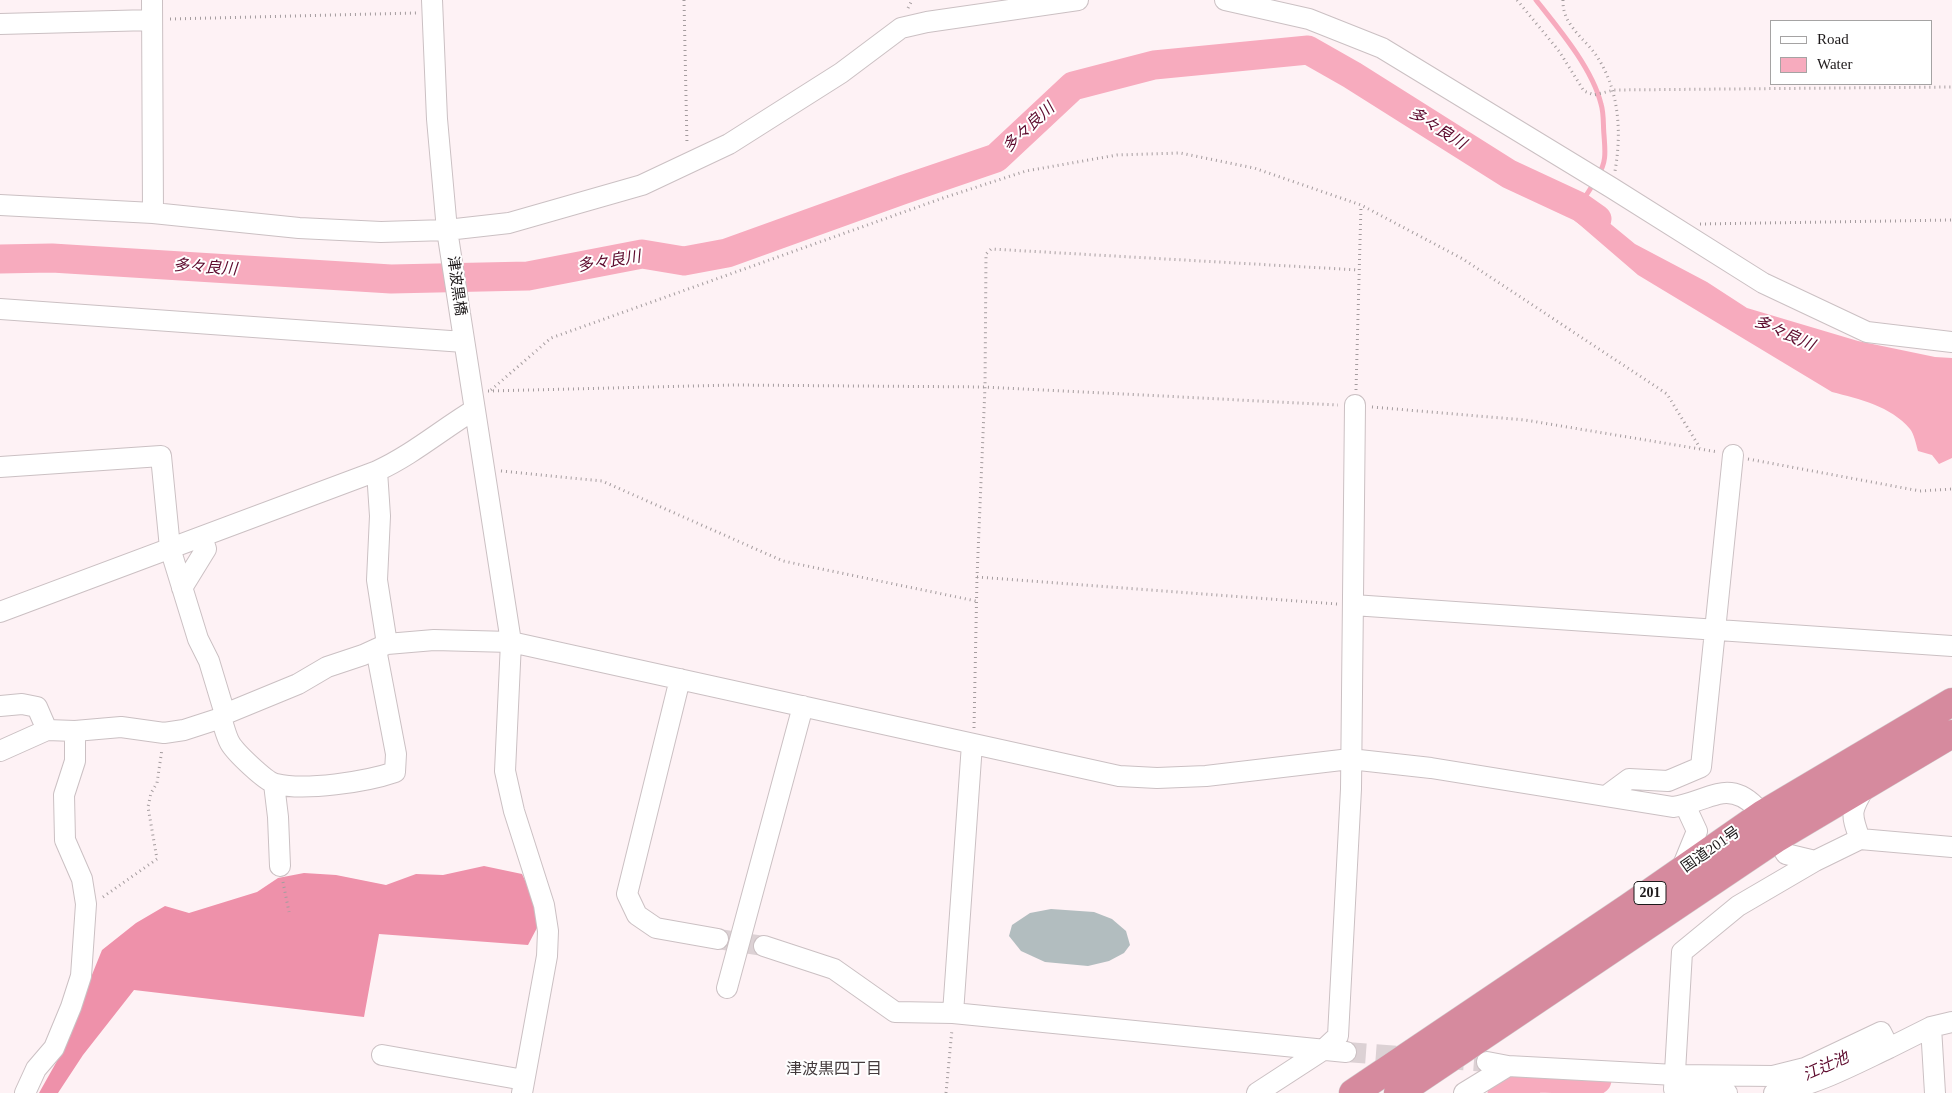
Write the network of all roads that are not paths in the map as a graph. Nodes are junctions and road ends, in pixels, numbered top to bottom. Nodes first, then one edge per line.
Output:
1 (1078, 0) edge
2 (1225, 0) edge
3 (432, 6) edge
4 (152, 10) edge
5 (0, 24) edge
6 (0, 206) edge
7 (153, 214) junction
8 (448, 234) junction
9 (0, 309) edge
10 (464, 338) junction
11 (1952, 342) edge
12 (479, 398) junction
13 (1355, 405) road end
14 (1733, 456) road end
15 (0, 467) edge
16 (377, 471) junction
17 (202, 537) junction
18 (170, 548) junction
19 (182, 588) junction
20 (1353, 605) junction
21 (0, 612) edge
22 (1715, 630) junction
23 (511, 642) junction
24 (381, 646) junction
25 (1952, 646) edge
26 (680, 679) junction
27 (1952, 702) edge
28 (0, 706) edge
29 (803, 706) junction
30 (223, 716) junction
31 (47, 730) junction
32 (75, 731) junction
33 (1952, 734) edge
34 (972, 744) junction
35 (0, 751) edge
36 (1350, 760) junction
37 (1869, 781) junction
38 (274, 784) junction
39 (1606, 796) junction
40 (1685, 805) junction
41 (1763, 814) junction
42 (1777, 838) junction
43 (1860, 839) junction
44 (1952, 847) edge
45 (1815, 861) junction
46 (280, 866) road end
47 (1680, 872) junction
48 (718, 940) tunnel mouth
49 (764, 946) tunnel mouth
50 (727, 988) dead end
51 (953, 1013) junction
52 (1952, 1022) edge
53 (1931, 1027) junction
54 (1889, 1048) junction
55 (1323, 1050) junction
56 (1346, 1052) tunnel mouth
57 (382, 1055) dead end
58 (1487, 1062) tunnel mouth
59 (1508, 1066) junction
60 (1675, 1075) junction
61 (1826, 1086) edge
62 (523, 1087) edge
63 (25, 1093) edge
64 (1258, 1093) edge
65 (1353, 1093) edge
66 (1398, 1093) edge
67 (1464, 1093) edge
68 (1727, 1093) edge
69 (1774, 1093) edge
70 (1935, 1093) edge

1 - 8 street
2 - 11 street
3 - 8 street, 津波黒橋
4 - 5 street
4 - 7 street
6 - 7 street
7 - 8 street
8 - 10 street, 津波黒橋
9 - 10 street
10 - 12 street, 津波黒橋
12 - 16 street
12 - 23 street, 津波黒橋
13 - 20 street
14 - 22 street
15 - 18 street
16 - 17 street
16 - 24 street
17 - 18 street
17 - 19 street
18 - 19 street
18 - 21 street
19 - 30 street
20 - 22 street
20 - 36 street
22 - 25 street
22 - 39 street
23 - 24 street
23 - 26 street
23 - 62 street, 津波黒橋
24 - 30 street
24 - 38 street
26 - 29 street
26 - 48 street
27 - 41 highway, 国道201号 / 201
28 - 31 street
29 - 34 street
29 - 50 street
30 - 32 street
30 - 38 street
31 - 32 street
31 - 35 street
32 - 63 street
33 - 37 highway, 国道201号 / 201
34 - 36 street
34 - 51 street
36 - 39 street
36 - 55 street
37 - 42 highway, 国道201号 / 201
37 - 43 street
38 - 46 street
39 - 40 street
40 - 41 street
40 - 47 street
41 - 42 street
41 - 47 highway, 国道201号 / 201
42 - 45 street
42 - 66 highway, 国道201号 / 201
43 - 44 street
43 - 45 street
45 - 60 street
47 - 65 highway, 国道201号 / 201
49 - 51 street
51 - 55 street
52 - 53 street
53 - 54 street
53 - 70 street
54 - 60 street
54 - 61 street
55 - 56 street
55 - 64 street
57 - 62 street
58 - 59 street
59 - 60 street
59 - 67 street
60 - 68 street
61 - 69 street

